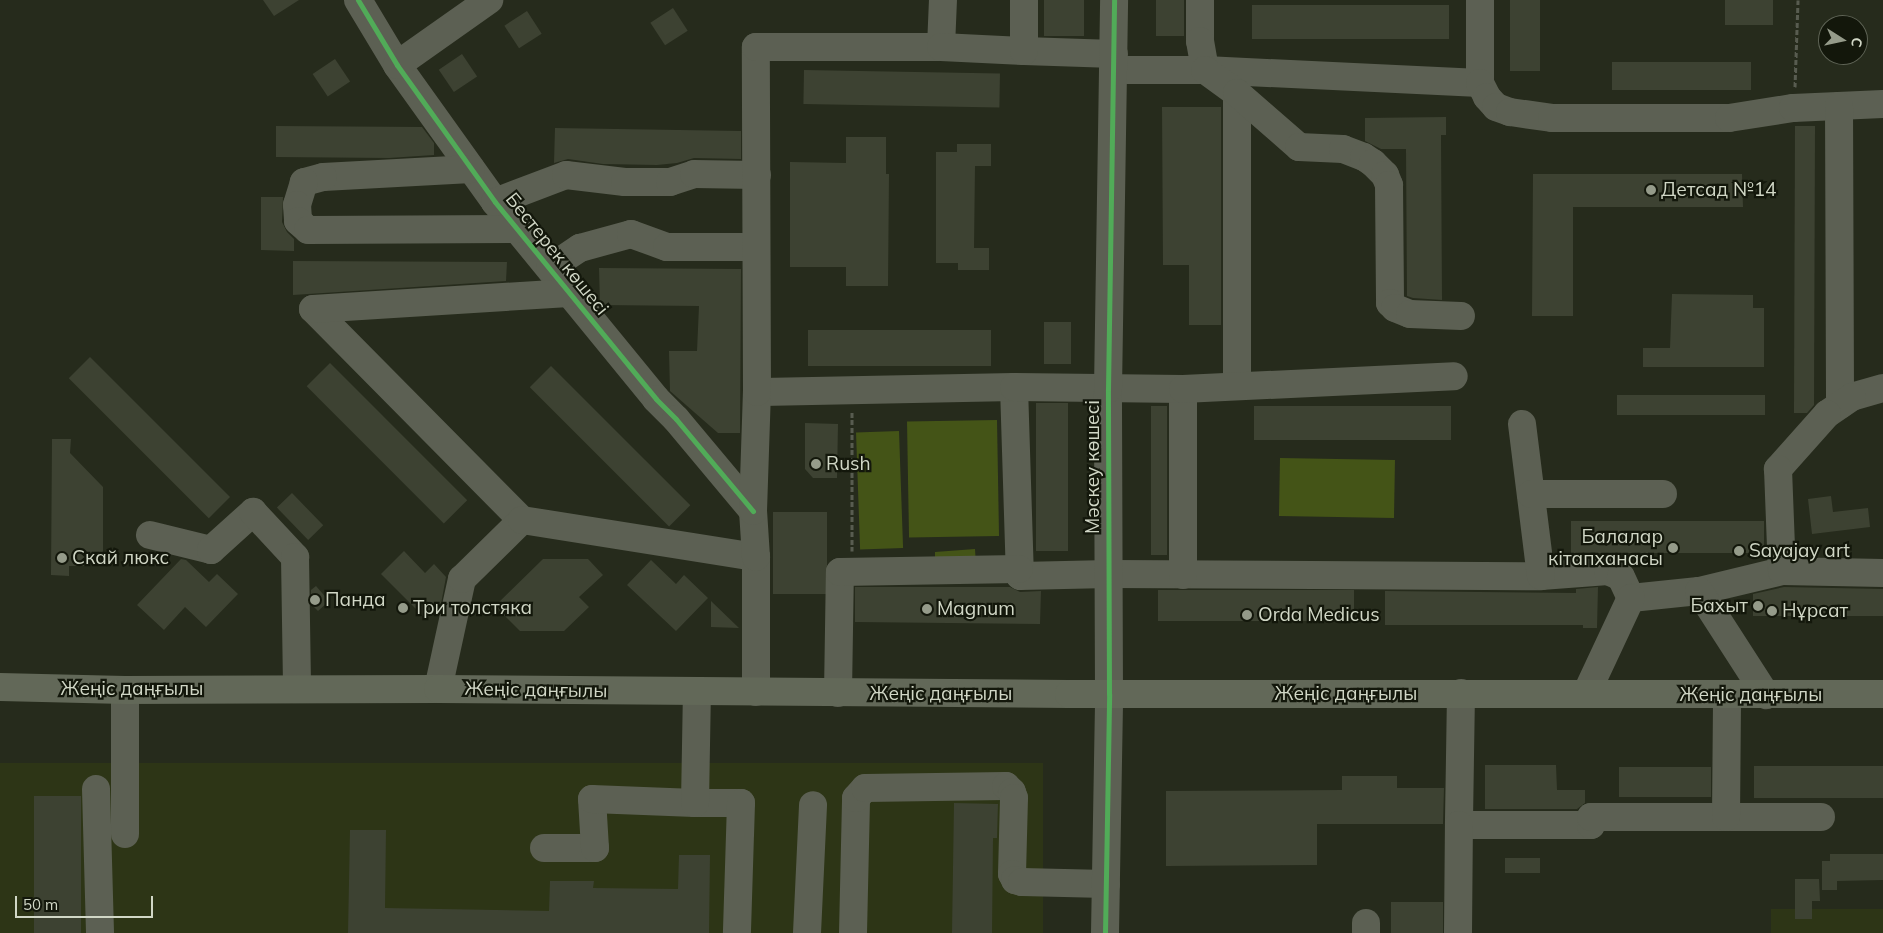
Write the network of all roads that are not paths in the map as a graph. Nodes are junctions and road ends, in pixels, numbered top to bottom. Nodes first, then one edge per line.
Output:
1 (358, 0) edge
2 (489, 0) edge
3 (943, 0) edge
4 (1024, 0) edge
5 (1114, 0) edge
6 (1200, 0) edge
7 (1480, 0) edge
8 (941, 46) junction
9 (1024, 51) junction
10 (1114, 62) junction
11 (397, 65) junction
12 (1205, 70) junction
13 (1480, 83) junction
14 (1236, 93) junction
15 (1883, 104) edge
16 (1839, 106) junction
17 (471, 169) junction
18 (757, 175) junction
19 (494, 202) junction
20 (517, 229) junction
21 (756, 247) junction
22 (550, 268) junction
23 (568, 294) junction
24 (1461, 316) dead end
25 (1454, 376) dead end
26 (1237, 386) junction
27 (1014, 387) junction
28 (1883, 388) edge
29 (1108, 389) junction
30 (1183, 389) junction
31 (758, 392) junction
32 (1840, 405) junction
33 (1522, 424) dead end
34 (1531, 494) junction
35 (1663, 494) dead end
36 (753, 511) junction
37 (522, 520) junction
38 (150, 535) dead end
39 (756, 558) junction
40 (1019, 569) junction
41 (1782, 571) junction
42 (1883, 572) edge
43 (1109, 574) junction
44 (1183, 575) junction
45 (1541, 576) junction
46 (1699, 591) junction
47 (1631, 598) junction
48 (0, 687) edge
49 (297, 688) junction
50 (438, 688) junction
51 (125, 690) junction
52 (697, 692) junction
53 (756, 692) junction
54 (838, 693) junction
55 (1461, 693) junction
56 (1109, 694) junction
57 (1586, 694) junction
58 (1883, 694) edge
59 (1727, 695) junction
60 (1766, 695) junction
61 (96, 789) dead end
62 (695, 803) junction
63 (813, 805) dead end
64 (1726, 817) junction
65 (1821, 817) dead end
66 (1459, 825) junction
67 (125, 834) dead end
68 (544, 848) dead end
69 (1106, 884) junction
70 (100, 933) edge
71 (737, 933) edge
72 (808, 933) edge
73 (853, 933) edge
74 (1105, 933) edge
75 (1458, 933) edge

1 - 11 street, Бестерек көшесі
2 - 11 street
3 - 8 street
4 - 9 street
5 - 10 street, Мәскеу көшесі
6 - 12 street
7 - 13 street
8 - 9 street
8 - 18 street
9 - 10 street
10 - 12 street
10 - 29 street, Мәскеу көшесі
11 - 17 street, Бестерек көшесі
12 - 13 street
12 - 14 street
13 - 16 street
14 - 24 street
14 - 26 street
15 - 16 street
16 - 32 street
17 - 19 street, Бестерек көшесі
17 - 20 street
18 - 19 street
18 - 21 street
19 - 20 street, Бестерек көшесі
20 - 22 street, Бестерек көшесі
21 - 22 street
21 - 31 street
22 - 23 street, Бестерек көшесі
23 - 36 street, Бестерек көшесі
23 - 37 street
25 - 26 street
26 - 30 street
27 - 29 street
27 - 31 street
27 - 40 street
28 - 32 street
29 - 30 street
29 - 43 street, Мәскеу көшесі
30 - 44 street
31 - 36 street
32 - 41 street
33 - 34 street
34 - 35 street
34 - 45 street
36 - 39 street
37 - 39 street
37 - 50 street
38 - 49 street
39 - 53 street
40 - 43 street
40 - 54 street
41 - 42 street
41 - 46 street
43 - 44 street
43 - 56 street, Мәскеу көшесі
44 - 45 street
45 - 47 street
46 - 47 street
46 - 60 street
47 - 57 street
48 - 51 main road, Жеңіс даңғылы
49 - 50 main road, Жеңіс даңғылы
49 - 51 main road, Жеңіс даңғылы
50 - 52 main road, Жеңіс даңғылы
51 - 67 street
52 - 53 main road, Жеңіс даңғылы
52 - 62 street
53 - 54 main road, Жеңіс даңғылы
54 - 56 main road, Жеңіс даңғылы
55 - 56 main road, Жеңіс даңғылы
55 - 57 main road, Жеңіс даңғылы
55 - 66 street
56 - 69 street, Мәскеу көшесі
57 - 59 main road, Жеңіс даңғылы
58 - 60 main road, Жеңіс даңғылы
59 - 60 main road, Жеңіс даңғылы
59 - 64 street
61 - 70 street
62 - 68 street
62 - 71 street
63 - 72 street
64 - 65 street
64 - 66 street
66 - 75 street
69 - 73 street
69 - 74 street, Мәскеу көшесі

